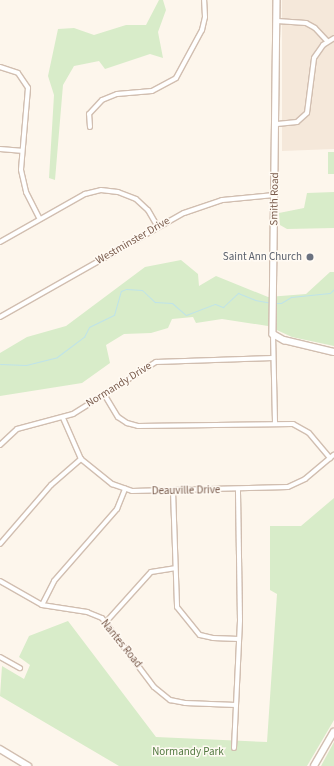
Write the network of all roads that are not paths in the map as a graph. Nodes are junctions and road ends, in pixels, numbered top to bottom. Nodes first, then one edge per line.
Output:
1 (204, 0) edge
2 (277, 0) edge
3 (277, 21) junction
4 (334, 38) edge
5 (327, 41) junction
6 (0, 67) edge
7 (277, 124) junction
8 (90, 127) dead end
9 (0, 149) edge
10 (22, 152) junction
11 (275, 195) junction
12 (40, 219) junction
13 (158, 227) junction
14 (0, 242) edge
15 (0, 317) edge
16 (273, 334) junction
17 (334, 352) edge
18 (273, 358) junction
19 (104, 394) junction
20 (63, 418) junction
21 (274, 423) junction
22 (0, 445) edge
23 (332, 456) edge
24 (81, 459) junction
25 (125, 489) junction
26 (238, 490) junction
27 (173, 491) junction
28 (0, 544) edge
29 (174, 568) junction
30 (0, 581) edge
31 (42, 605) junction
32 (106, 622) junction
33 (239, 639) junction
34 (0, 658) edge
35 (20, 668) dead end
36 (236, 705) junction
37 (334, 732) edge
38 (234, 748) dead end
39 (0, 749) edge
40 (28, 766) edge
41 (314, 766) edge

1 - 8 street
2 - 3 street, Smith Road
3 - 5 street
3 - 7 street, Smith Road
4 - 5 street
5 - 7 street
6 - 10 street
7 - 11 street, Smith Road
9 - 10 street
10 - 12 street
11 - 13 street, Westminster Drive
11 - 16 street, Smith Road
12 - 13 street
12 - 14 street
13 - 15 street, Westminster Drive
16 - 17 street
16 - 18 street
18 - 19 street, Normandy Drive
18 - 21 street
19 - 20 street, Normandy Drive
19 - 21 street
20 - 22 street, Normandy Drive
20 - 24 street, Deauville Drive
21 - 23 street
23 - 26 street, Deauville Drive
24 - 25 street, Deauville Drive
24 - 28 street
25 - 27 street, Deauville Drive
25 - 31 street
26 - 27 street, Deauville Drive
26 - 33 street
27 - 29 street
29 - 32 street
29 - 33 street
30 - 31 street, Nantes Road
31 - 32 street, Nantes Road
32 - 36 street, Nantes Road
33 - 36 street
34 - 35 street
36 - 38 street
37 - 41 street
39 - 40 street

